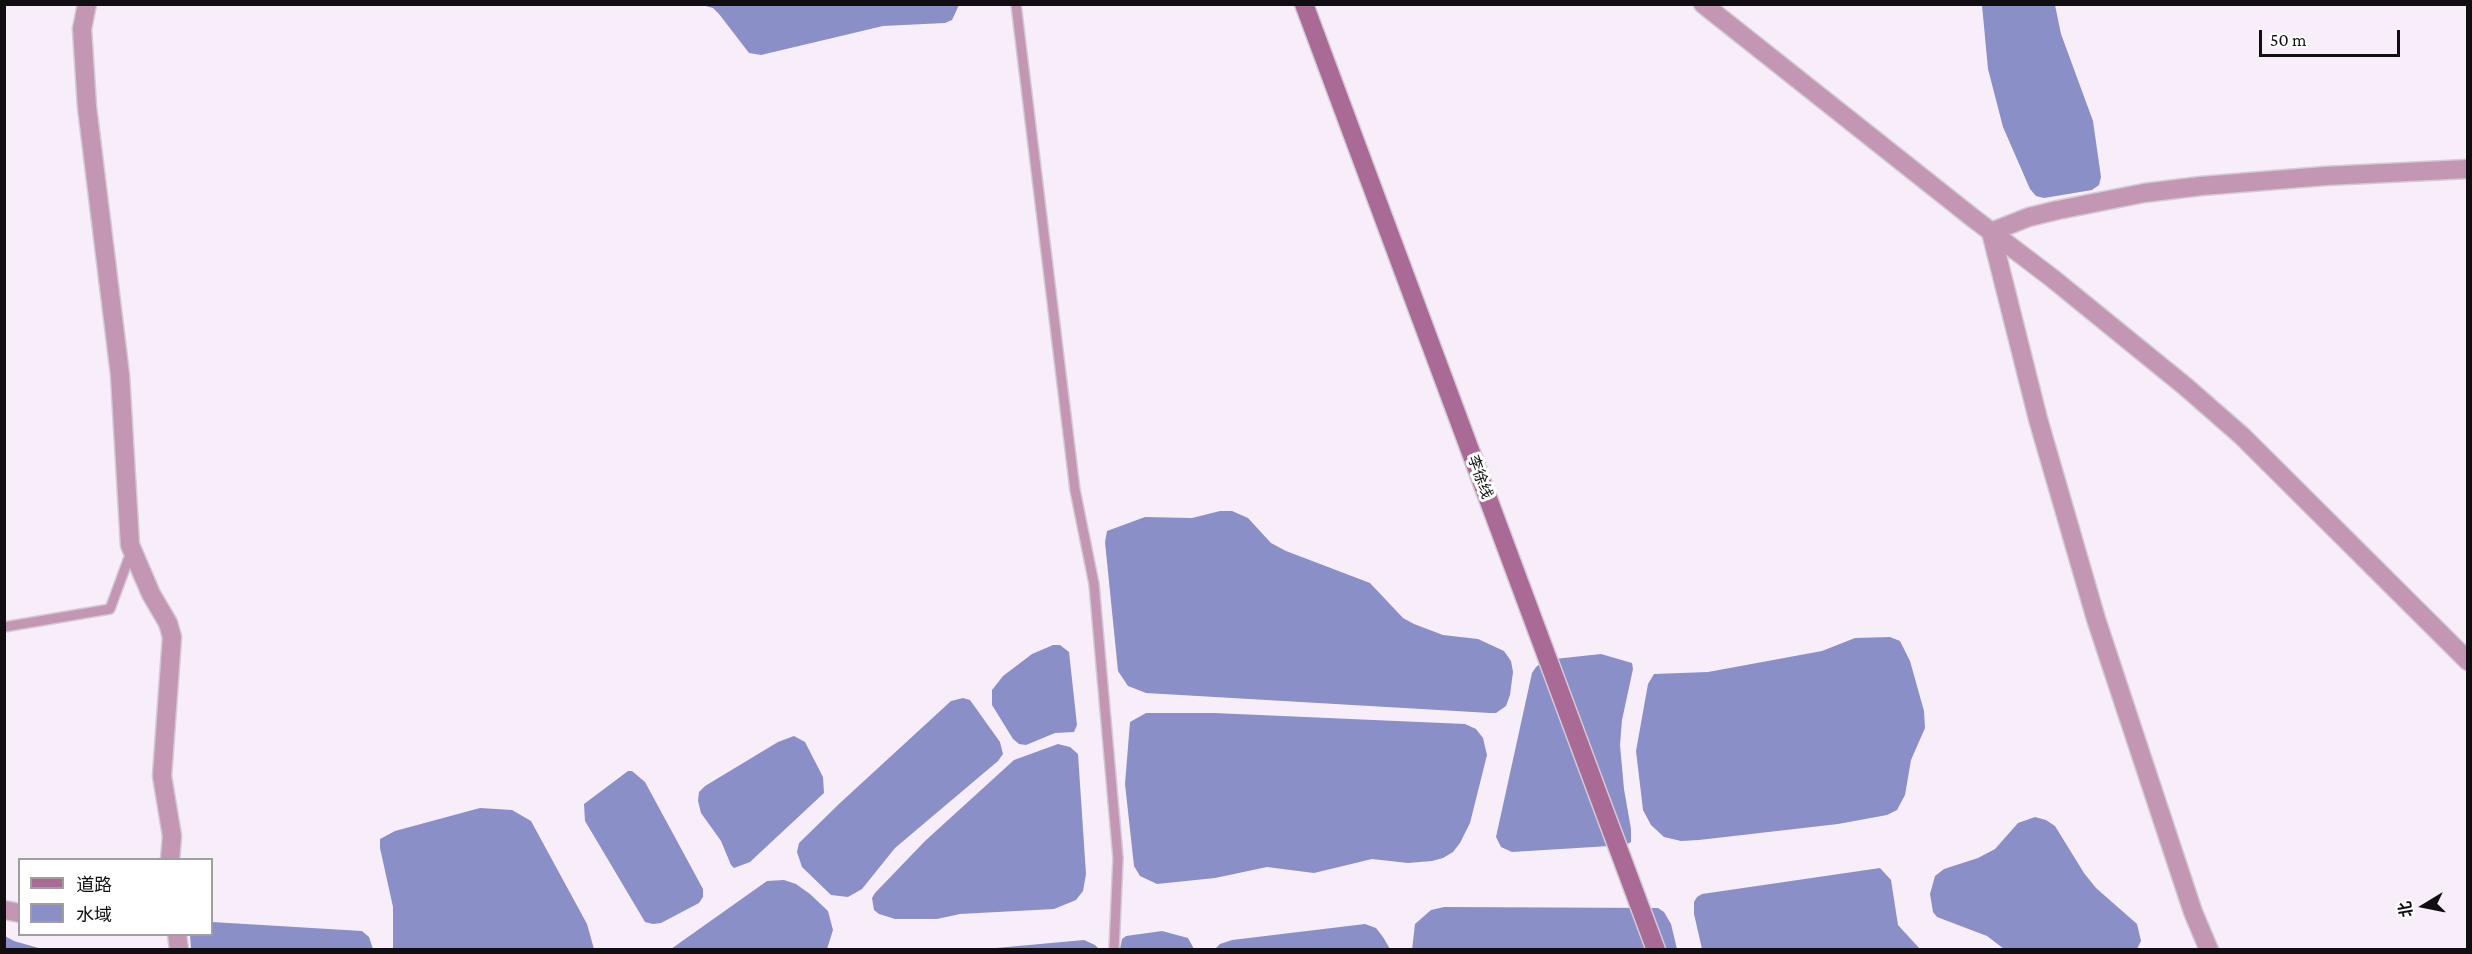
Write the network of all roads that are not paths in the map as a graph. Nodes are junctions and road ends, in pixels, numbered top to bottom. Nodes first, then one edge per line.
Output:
1 (87, 4) edge
2 (1016, 4) edge
3 (1304, 4) edge
4 (1703, 4) edge
5 (2468, 169) edge
6 (1991, 232) junction
7 (131, 552) junction
8 (4, 627) edge
9 (2468, 661) edge
10 (170, 858) edge
11 (1114, 950) edge
12 (1656, 950) edge
13 (2209, 950) edge

1 - 7 street
2 - 11 lane
3 - 12 main road, 李徐线
4 - 6 street
5 - 6 street
6 - 9 street
6 - 13 street
7 - 8 lane
7 - 10 street

